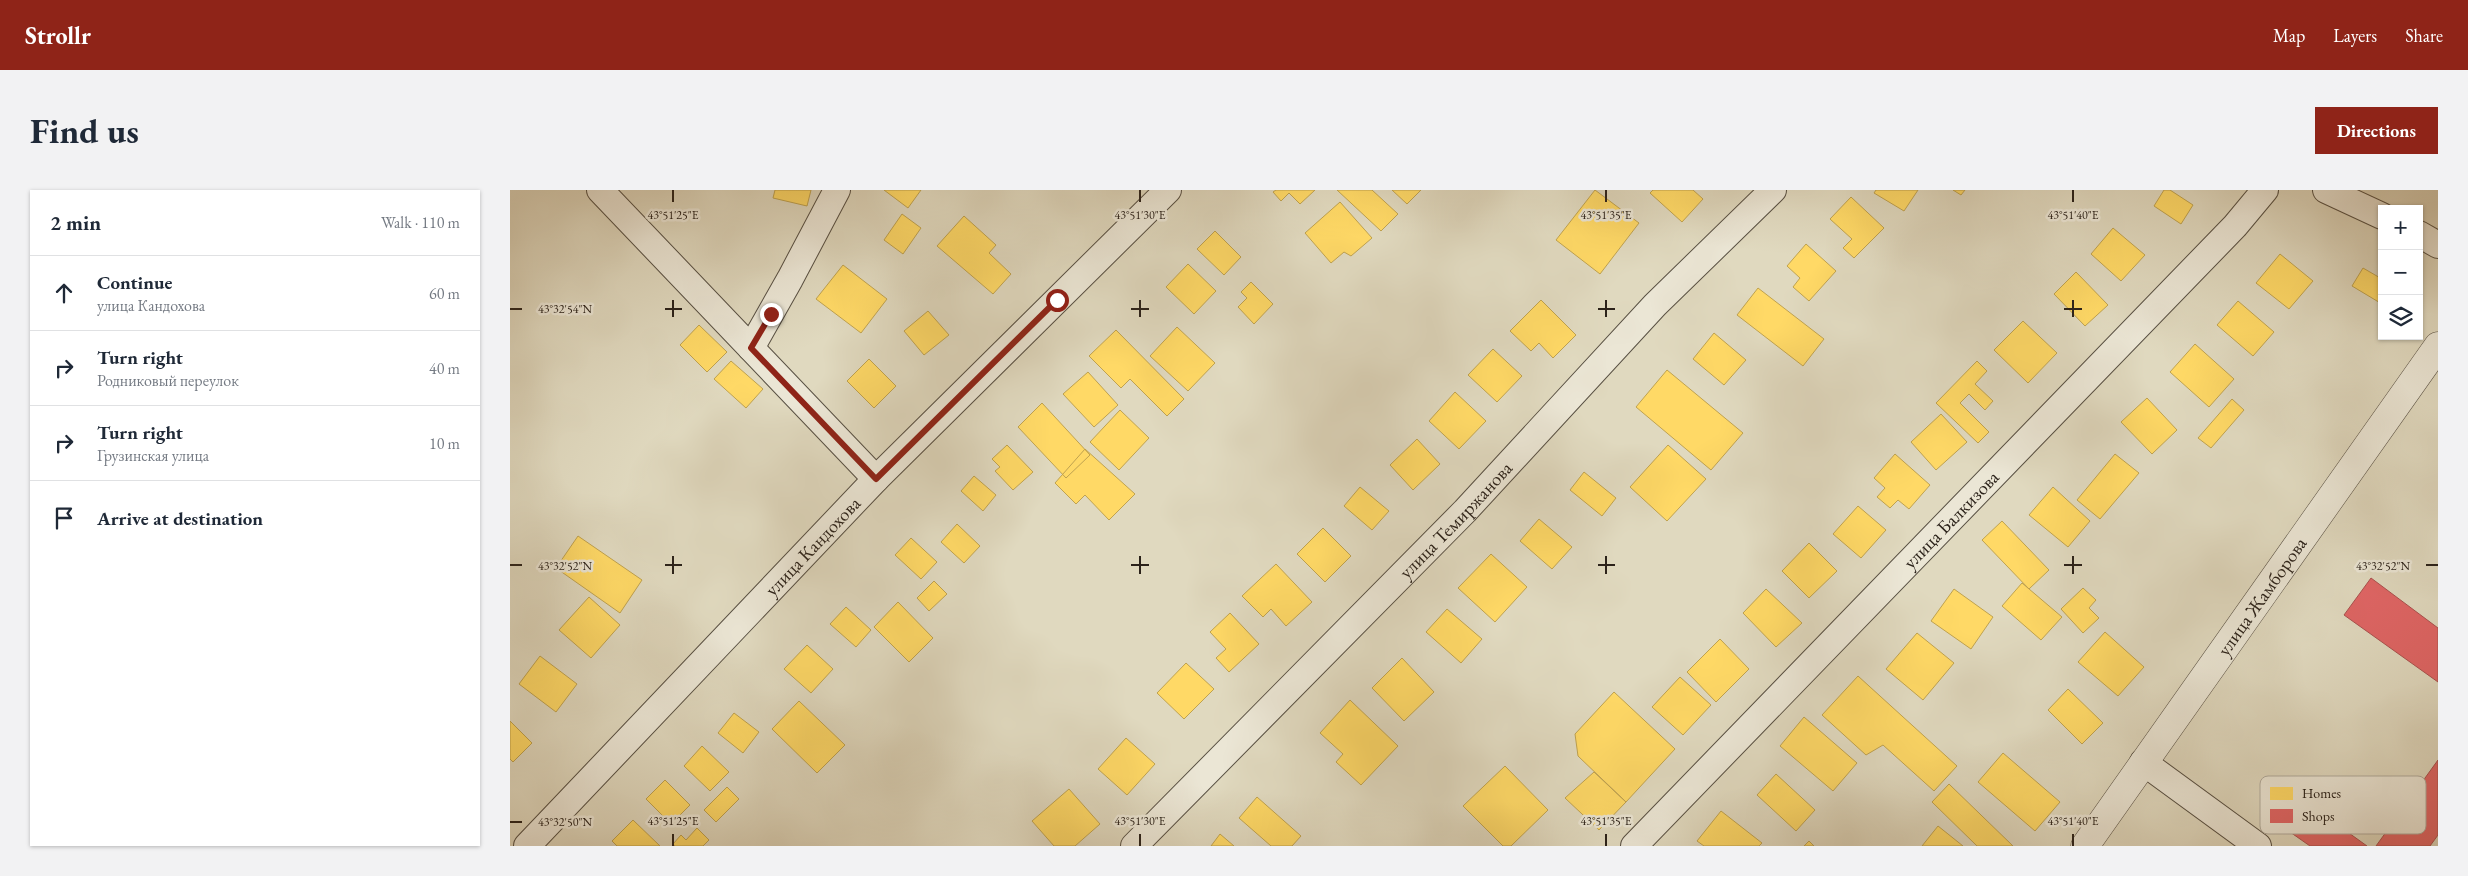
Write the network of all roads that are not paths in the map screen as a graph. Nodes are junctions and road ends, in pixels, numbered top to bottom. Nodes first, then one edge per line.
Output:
1 (600, 190) edge
2 (836, 190) edge
3 (1168, 190) edge
4 (1773, 190) edge
5 (2265, 190) edge
6 (2326, 190) edge
7 (2378, 214) edge
8 (2423, 236) edge
9 (2438, 245) edge
10 (2438, 346) edge
11 (751, 348) junction
12 (876, 479) junction
13 (2143, 762) junction
14 (526, 846) edge
15 (1134, 846) edge
16 (1634, 846) edge
17 (2085, 846) edge
18 (2258, 846) edge

1 - 11 street
2 - 11 street
3 - 12 street, улица Кандохова
4 - 15 street, улица Темиржанова
5 - 16 street, улица Балкизова
6 - 7 street
8 - 9 street
10 - 13 street, улица Жамборова
11 - 12 street
12 - 14 street, улица Кандохова
13 - 17 street, улица Жамборова
13 - 18 street

